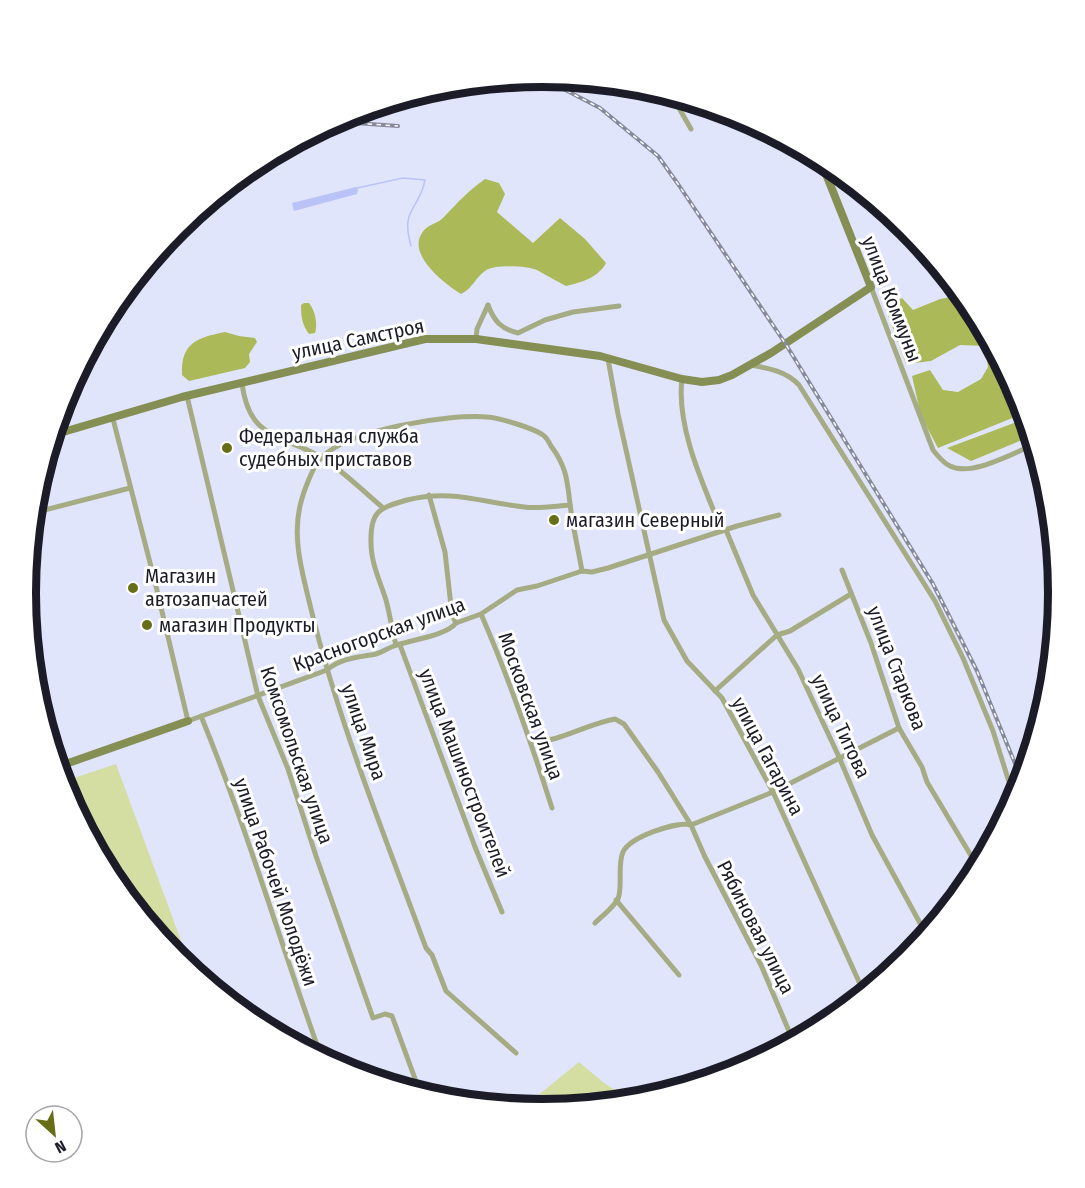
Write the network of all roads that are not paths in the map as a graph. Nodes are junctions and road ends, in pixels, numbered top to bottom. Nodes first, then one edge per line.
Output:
1 (678, 106) edge
2 (691, 129) dead end
3 (826, 175) edge
4 (871, 287) junction
5 (619, 306) dead end
6 (476, 339) junction
7 (608, 360) junction
8 (750, 365) junction
9 (682, 380) junction
10 (242, 383) junction
11 (187, 396) junction
12 (113, 419) junction
13 (63, 432) edge
14 (1027, 447) edge
15 (321, 457) junction
16 (130, 488) junction
17 (429, 495) junction
18 (570, 506) junction
19 (382, 507) junction
20 (43, 510) edge
21 (779, 515) dead end
22 (724, 531) junction
23 (649, 556) junction
24 (842, 570) dead end
25 (582, 572) junction
26 (852, 594) junction
27 (481, 614) junction
28 (456, 623) junction
29 (777, 635) junction
30 (398, 645) junction
31 (327, 670) junction
32 (715, 691) junction
33 (258, 696) junction
34 (201, 716) junction
35 (188, 721) junction
36 (899, 728) junction
37 (531, 742) junction
38 (839, 757) junction
39 (66, 764) edge
40 (1011, 787) edge
41 (773, 792) junction
42 (552, 808) dead end
43 (691, 825) junction
44 (973, 860) edge
45 (616, 900) junction
46 (502, 912) dead end
47 (595, 923) dead end
48 (923, 928) edge
49 (678, 975) dead end
50 (861, 987) edge
51 (791, 1036) edge
52 (318, 1048) edge
53 (516, 1053) dead end
54 (417, 1084) edge

1 - 2 street
3 - 4 street, улица Коммуны
4 - 8 street, улица Самстроя
4 - 14 street, улица Коммуны
5 - 6 street
6 - 7 street, улица Самстроя
6 - 10 street, улица Самстроя
7 - 9 street, улица Самстроя
7 - 23 street, улица Гагарина
8 - 9 street, улица Самстроя
8 - 40 street
9 - 22 street, улица Титова
10 - 11 street, улица Самстроя
10 - 15 street
11 - 12 street, улица Самстроя
11 - 33 street, Комсомольская улица
12 - 13 street, улица Самстроя
12 - 16 street
15 - 18 street
15 - 19 street
15 - 31 street, улица Мира
16 - 20 street
16 - 35 street
17 - 18 street
17 - 19 street
17 - 28 street
18 - 25 street
19 - 30 street, улица Машиностроителей
21 - 22 street, Красногорская улица
22 - 23 street, Красногорская улица
22 - 29 street, улица Титова
23 - 25 street, Красногорская улица
23 - 32 street, улица Гагарина
24 - 26 street, улица Старкова
25 - 27 street, Красногорская улица
26 - 29 street
26 - 36 street, улица Старкова
27 - 28 street, Красногорская улица
27 - 37 street, Московская улица
28 - 30 street, Красногорская улица
29 - 32 street
29 - 38 street, улица Титова
30 - 31 street, Красногорская улица
30 - 46 street, улица Машиностроителей
31 - 33 street, Красногорская улица
31 - 53 street, улица Мира
32 - 41 street, улица Гагарина
33 - 34 street, Красногорская улица
33 - 54 street, Комсомольская улица
34 - 35 street, Красногорская улица
34 - 52 street, улица Рабочей Молодёжи
35 - 39 street, Красногорская улица
36 - 38 street
36 - 44 street, улица Старкова
37 - 42 street, Московская улица
37 - 43 street, Рябиновая улица
38 - 41 street
38 - 48 street, улица Титова
41 - 43 street
41 - 50 street, улица Гагарина
43 - 45 street
43 - 51 street, Рябиновая улица
45 - 47 street
45 - 49 street

